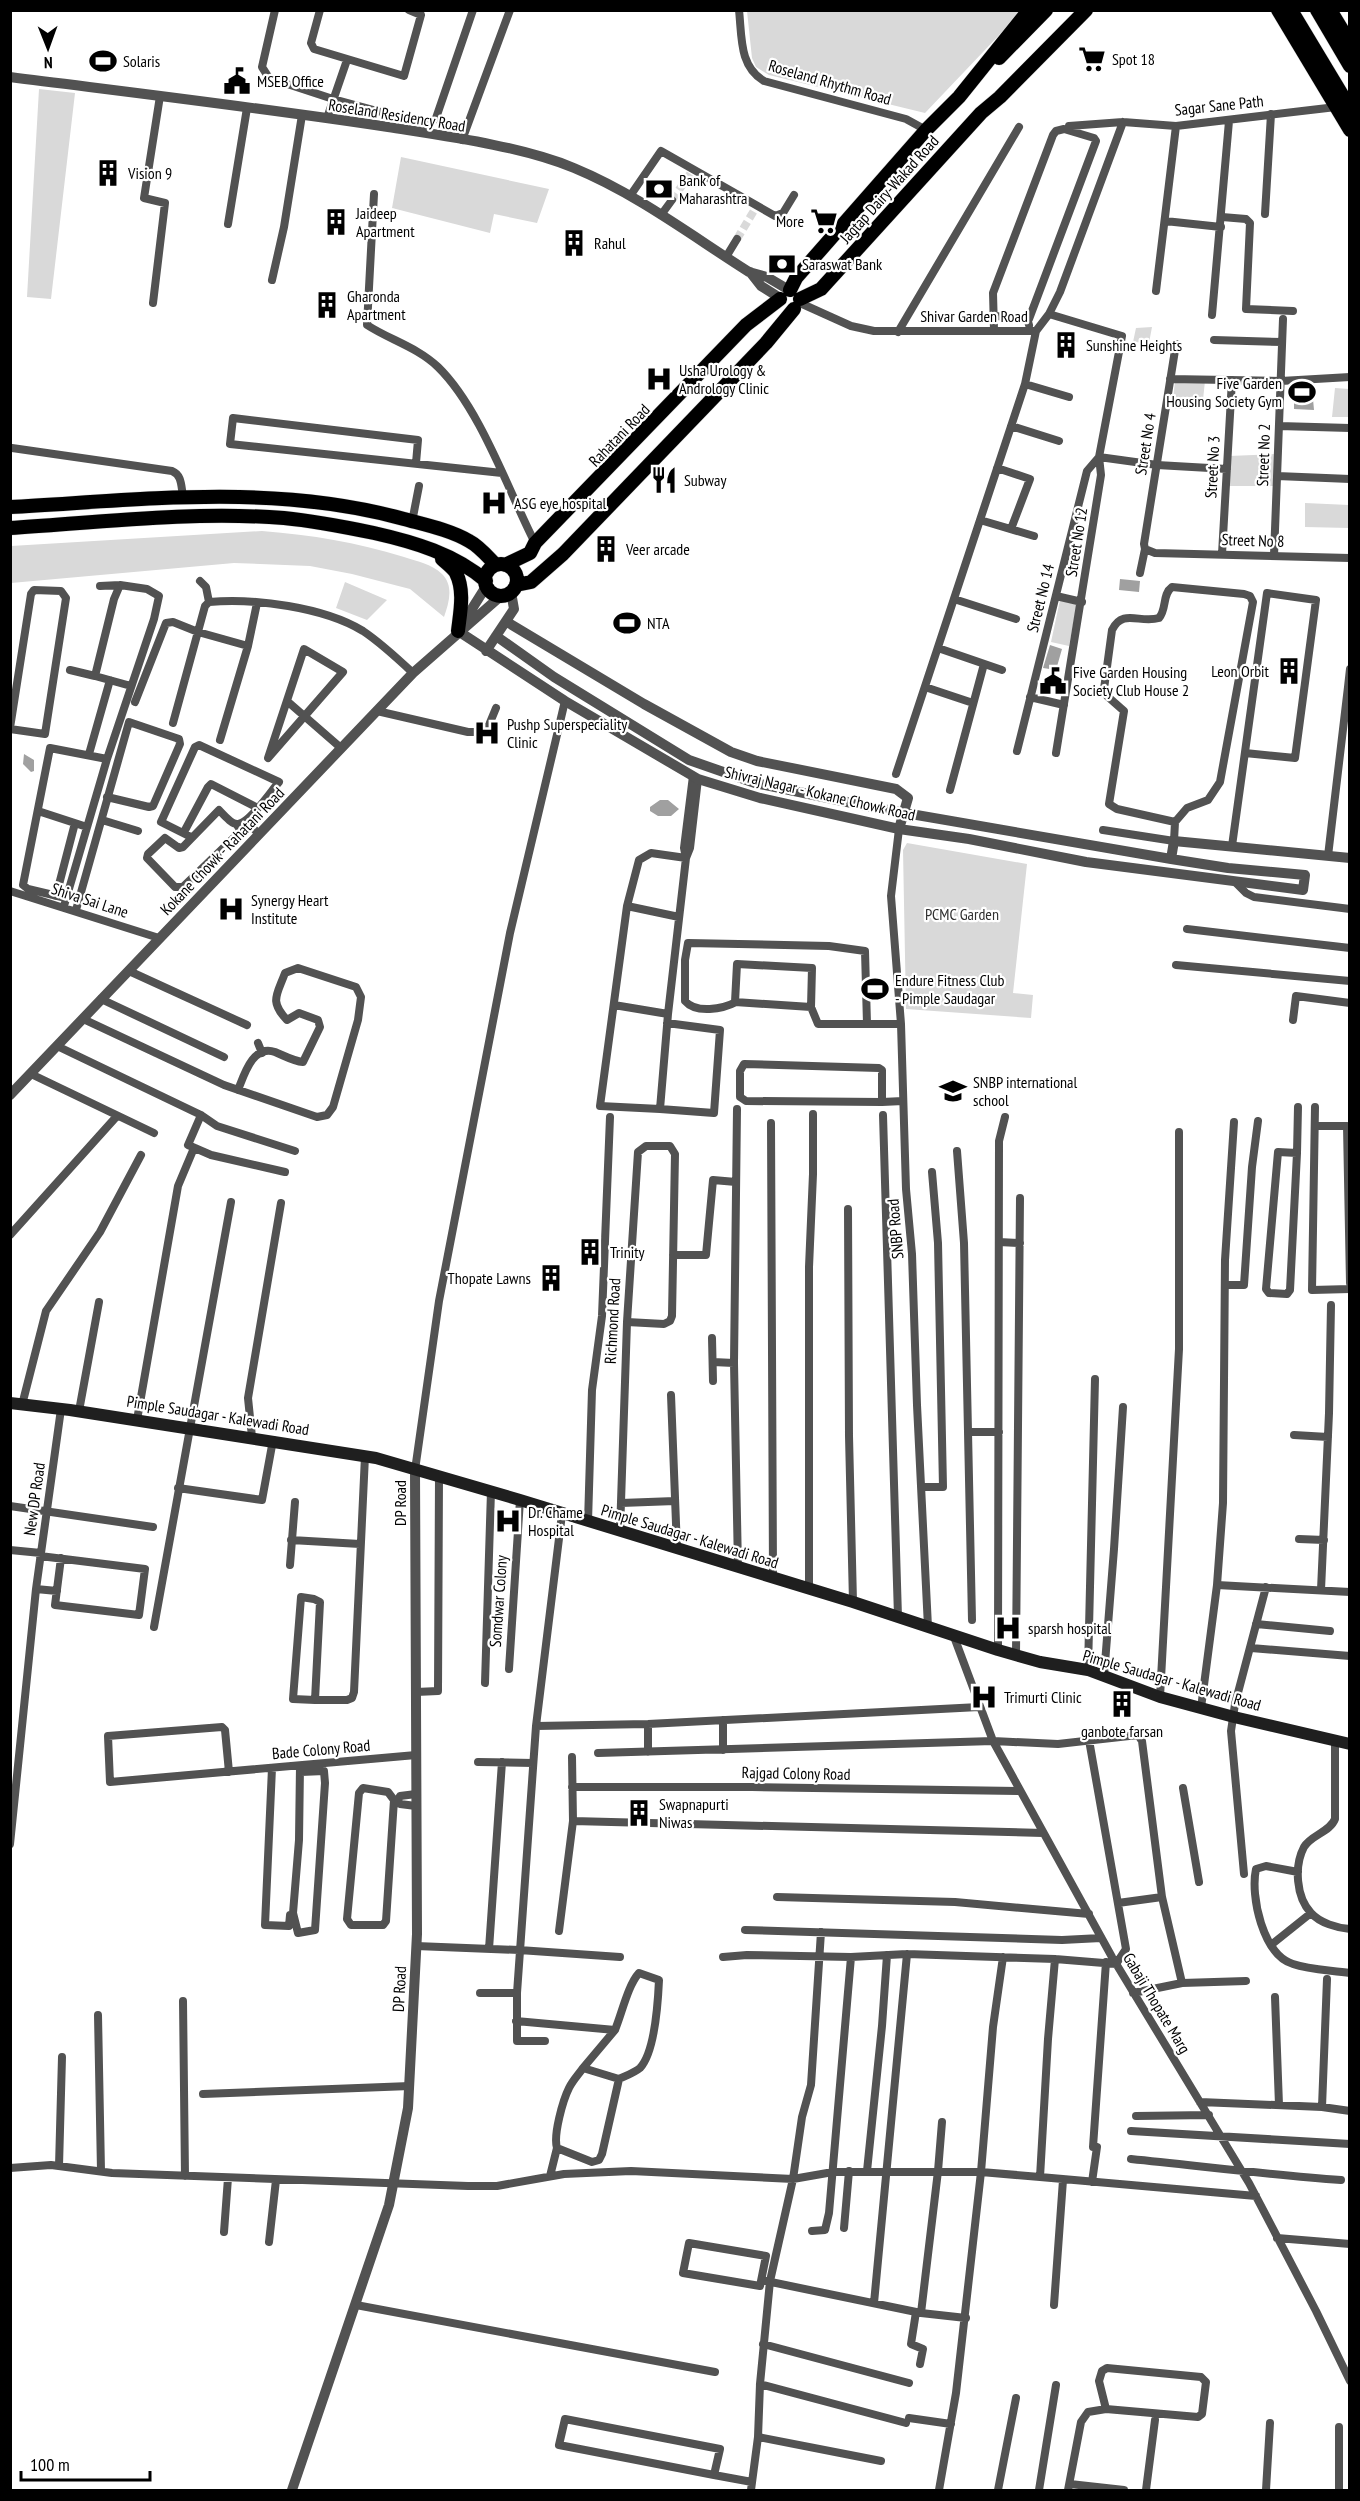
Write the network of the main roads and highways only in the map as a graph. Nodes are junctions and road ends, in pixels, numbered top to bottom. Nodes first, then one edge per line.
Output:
1 (1029, 10) edge
2 (1046, 10) edge
3 (1076, 10) edge
4 (1086, 10) edge
5 (1278, 10) edge
6 (1291, 10) edge
7 (1317, 10) edge
8 (1330, 10) edge
9 (1350, 43) edge
10 (1350, 66) edge
11 (959, 97) junction
12 (1000, 97) junction
13 (1343, 107) edge
14 (1350, 130) edge
15 (790, 301) junction
16 (10, 507) edge
17 (10, 528) edge
18 (432, 549) junction
19 (501, 565) junction
20 (486, 583) junction
21 (510, 590) junction
22 (458, 631) road end
23 (16, 1404) edge
24 (1350, 1744) edge

1 - 11 main road
2 - 11 main road
3 - 12 main road, Jagtap Dairy-Wakad Road
4 - 12 main road, Jagtap Dairy-Wakad Road
5 - 13 main road
6 - 13 main road
7 - 10 main road
8 - 9 main road
11 - 15 main road
12 - 15 main road, Jagtap Dairy-Wakad Road
13 - 14 main road
15 - 19 main road, Rahatani Road
15 - 21 main road
16 - 19 main road
17 - 18 main road
18 - 20 main road
18 - 22 main road
19 - 20 main road
19 - 21 main road
20 - 21 main road
23 - 24 main road, Pimple Saudagar - Kalewadi Road

